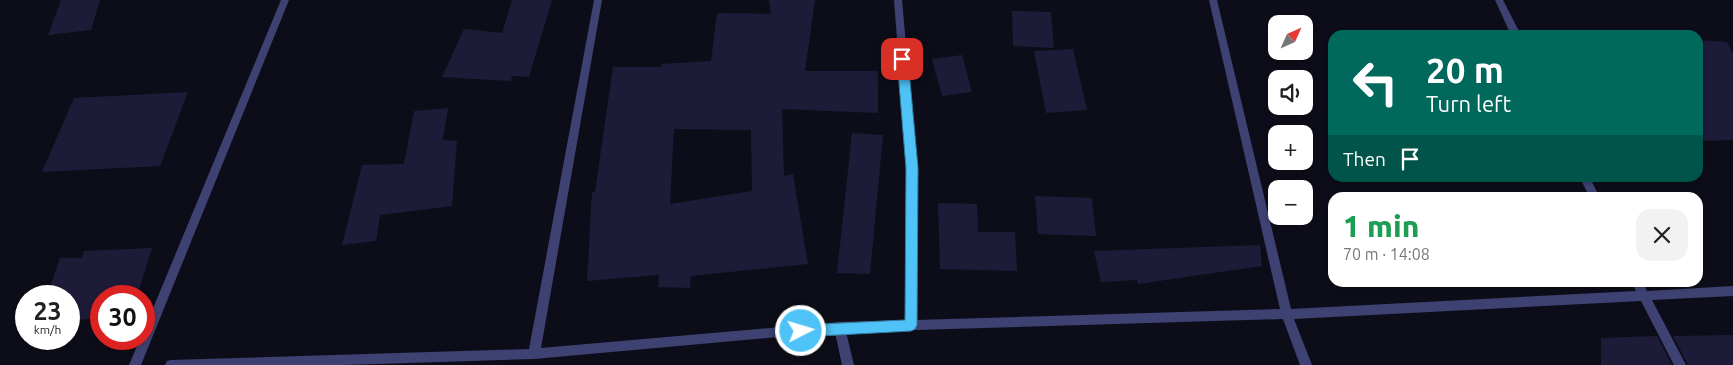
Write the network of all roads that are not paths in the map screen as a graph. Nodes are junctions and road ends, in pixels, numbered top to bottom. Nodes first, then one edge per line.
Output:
1 (285, 0) edge
2 (598, 0) edge
3 (898, 0) edge
4 (1213, 0) edge
5 (1499, 0) edge
6 (1514, 30) edge
7 (1639, 287) edge
8 (1733, 291) edge
9 (1644, 297) junction
10 (1287, 314) junction
11 (911, 325) junction
12 (839, 328) junction
13 (534, 354) junction
14 (135, 365) edge
15 (171, 365) edge
16 (848, 365) edge
17 (1306, 365) edge
18 (1680, 365) edge

1 - 14 street
2 - 13 street
3 - 11 street
4 - 10 street
5 - 6 street
7 - 9 street
8 - 9 street
9 - 10 street
9 - 18 street
10 - 11 street
10 - 17 street
11 - 12 street
12 - 13 street
12 - 16 street
13 - 15 street

